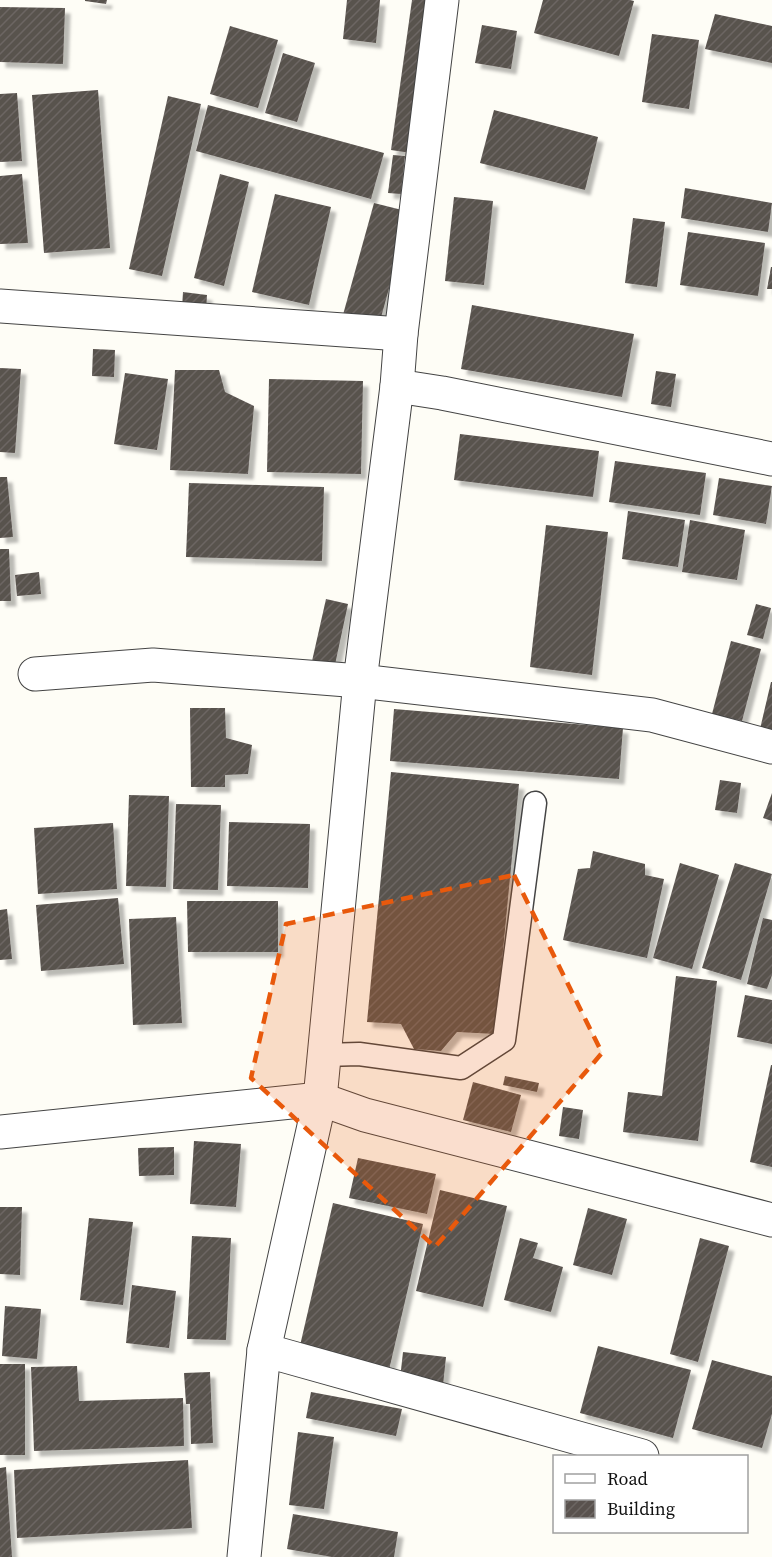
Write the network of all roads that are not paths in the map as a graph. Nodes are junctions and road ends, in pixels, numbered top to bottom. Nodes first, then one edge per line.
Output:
1 (442, 0) edge
2 (0, 306) edge
3 (401, 334) junction
4 (398, 386) junction
5 (772, 459) edge
6 (35, 674) dead end
7 (360, 681) junction
8 (772, 747) edge
9 (535, 803) dead end
10 (324, 1055) junction
11 (320, 1099) junction
12 (0, 1132) edge
13 (772, 1220) edge
14 (264, 1350) junction
15 (638, 1455) edge
16 (244, 1557) edge

1 - 3 street
2 - 3 street
3 - 4 street
4 - 5 street
4 - 7 street
6 - 7 street
7 - 8 street
7 - 10 street
9 - 10 lane
10 - 11 street
11 - 12 street
11 - 13 street
11 - 14 street
14 - 15 street
14 - 16 street

